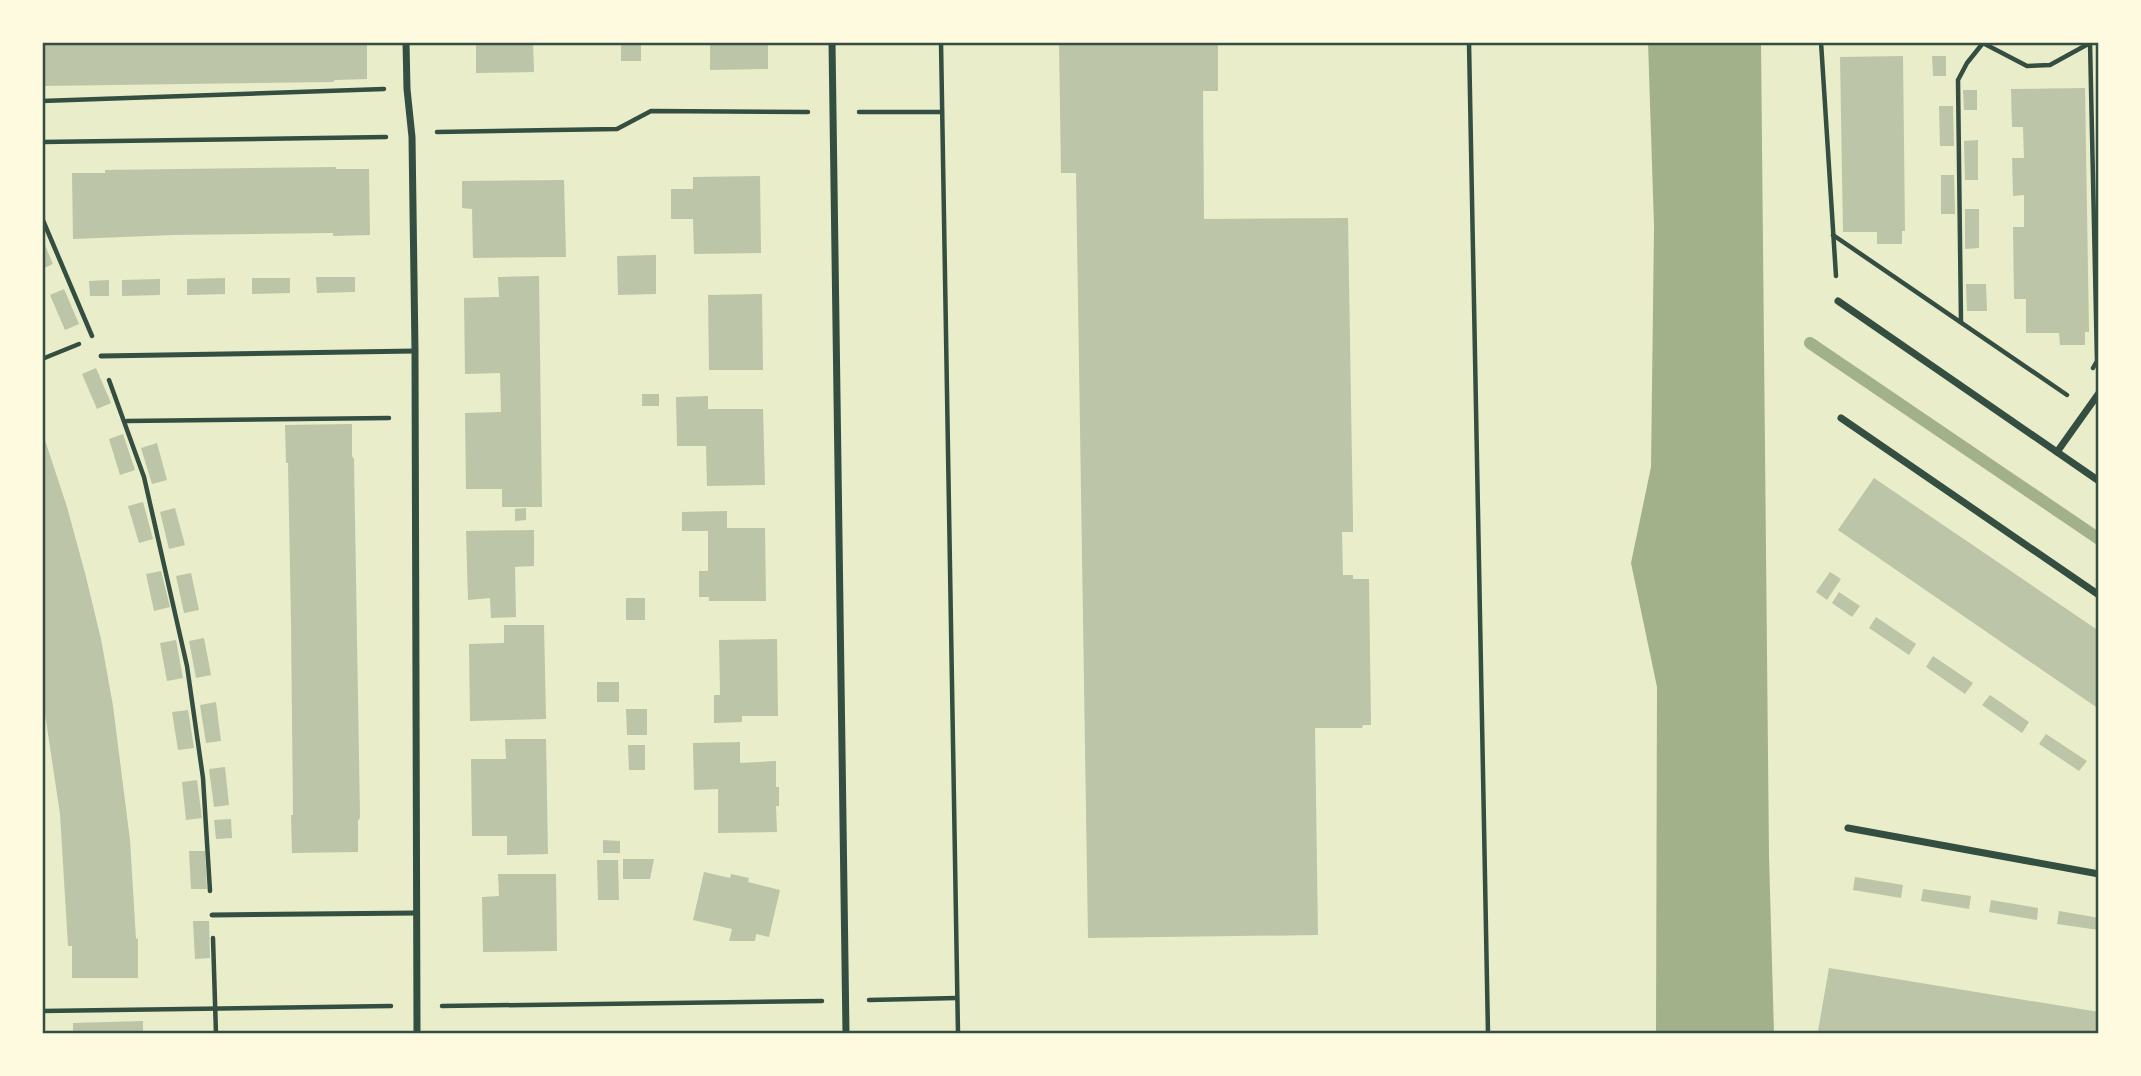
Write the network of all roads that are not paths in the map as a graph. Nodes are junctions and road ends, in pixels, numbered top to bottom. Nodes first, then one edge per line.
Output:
1 (406, 42) edge
2 (832, 42) edge
3 (1838, 301) road end
4 (415, 351) junction
5 (100, 356) road end
6 (2099, 393) edge
7 (1841, 418) dead end
8 (2057, 452) junction
9 (2099, 481) edge
10 (2099, 595) edge
11 (1849, 828) dead end
12 (2099, 874) edge
13 (417, 913) junction
14 (212, 915) road end
15 (417, 1034) edge
16 (846, 1034) edge

1 - 4 street
2 - 16 street
3 - 8 street
4 - 5 lane
4 - 13 street
6 - 8 street
7 - 10 street
8 - 9 street
11 - 12 street
13 - 14 lane
13 - 15 street

